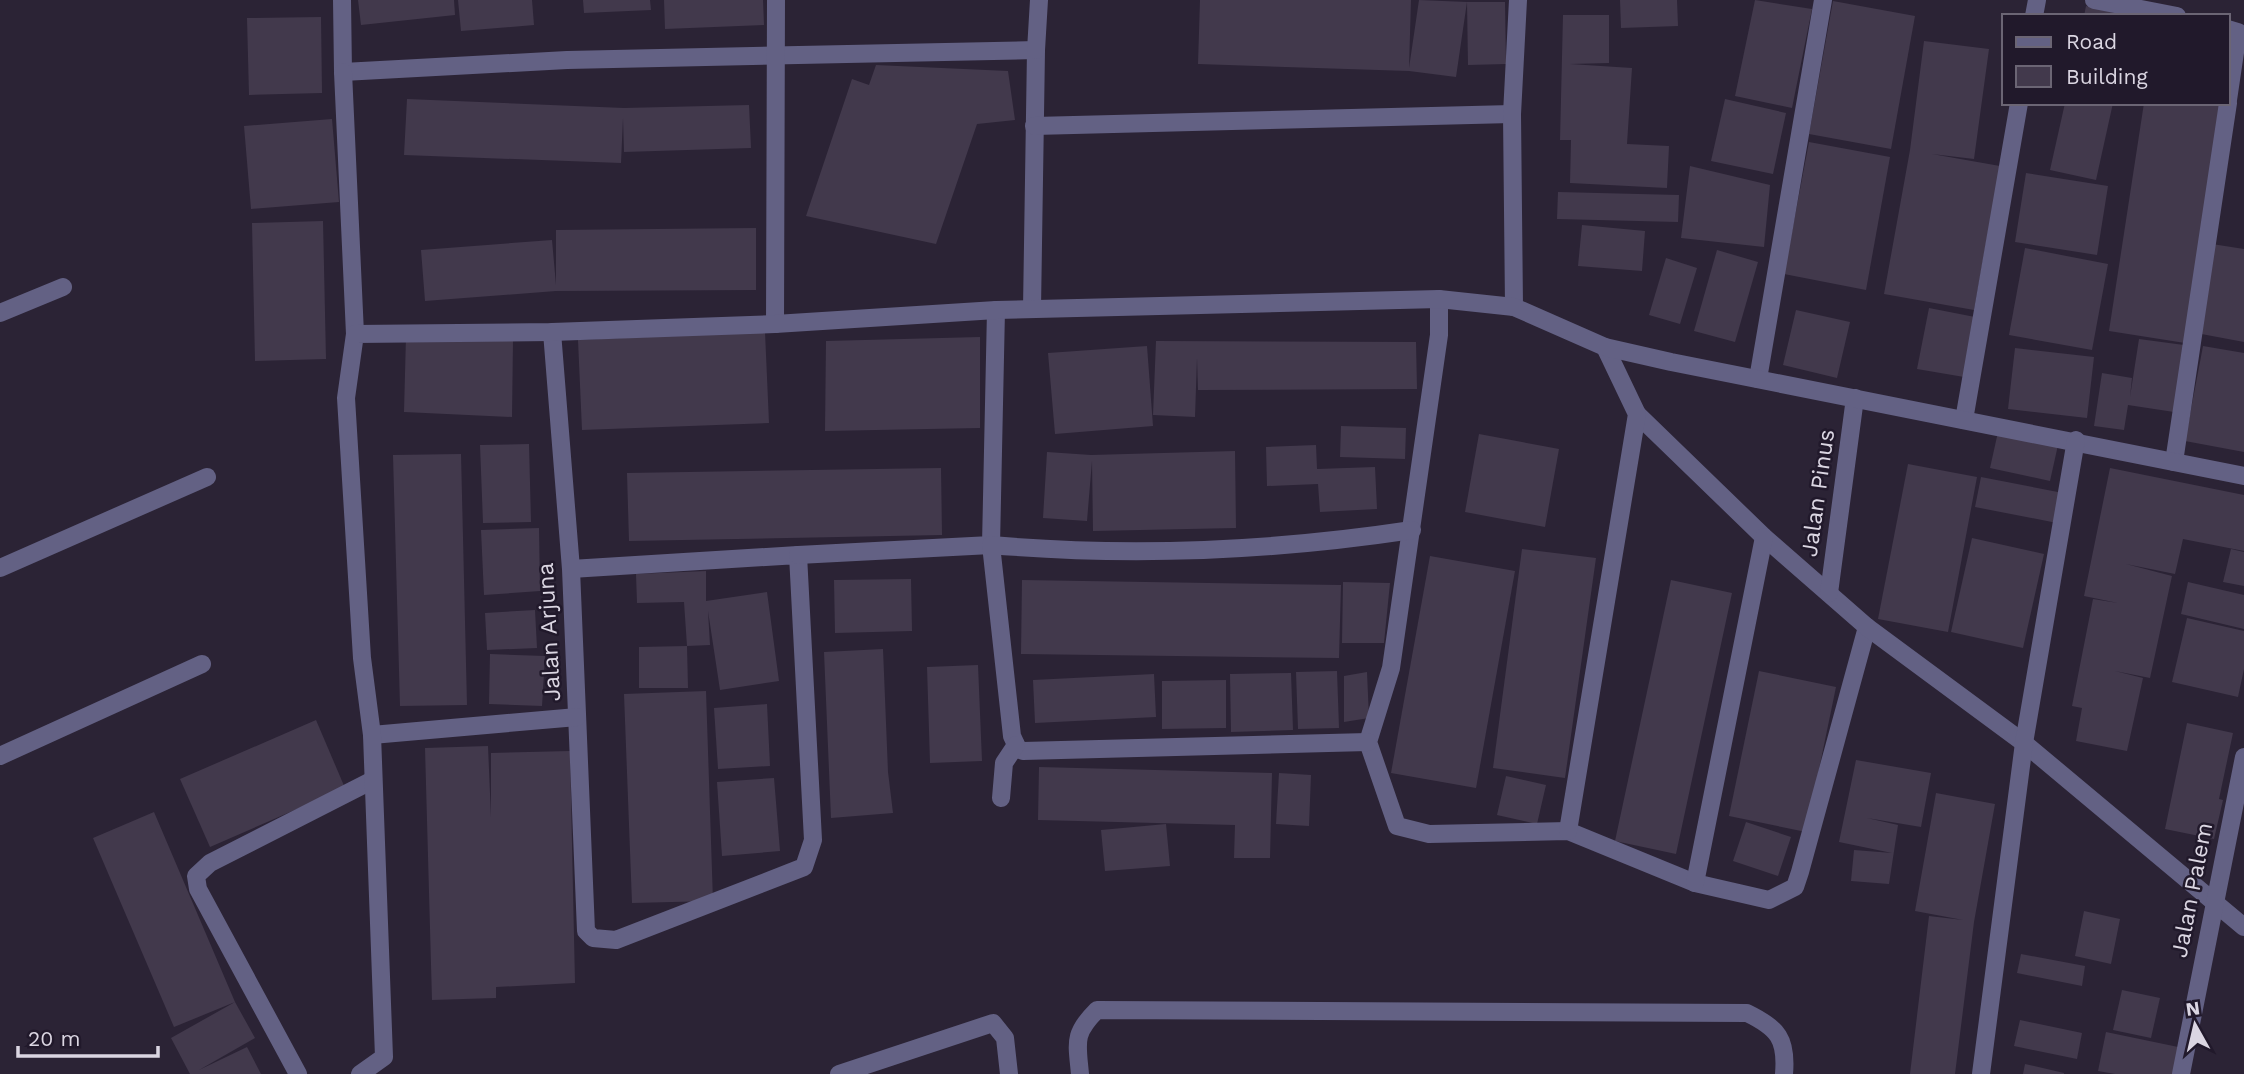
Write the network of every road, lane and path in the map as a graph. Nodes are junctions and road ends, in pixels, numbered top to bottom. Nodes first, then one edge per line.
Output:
1 (342, 0) edge
2 (776, 0) edge
3 (1038, 0) edge
4 (1518, 0) edge
5 (1823, 0) edge
6 (2094, 0) edge
7 (2167, 14) edge
8 (2237, 31) edge
9 (1036, 50) junction
10 (778, 56) junction
11 (343, 72) junction
12 (2230, 86) edge
13 (2019, 105) edge
14 (2228, 105) edge
15 (1512, 114) junction
16 (1034, 126) junction
17 (63, 287) dead end
18 (1439, 299) junction
19 (1514, 307) junction
20 (1032, 309) junction
21 (996, 310) junction
22 (0, 313) edge
23 (775, 324) junction
24 (552, 332) junction
25 (355, 334) junction
26 (1605, 346) junction
27 (1758, 379) junction
28 (1855, 398) junction
29 (1637, 414) junction
30 (1964, 420) junction
31 (2076, 440) junction
32 (2174, 462) junction
33 (2244, 476) edge
34 (207, 477) dead end
35 (1412, 530) junction
36 (1764, 537) junction
37 (991, 545) junction
38 (798, 555) junction
39 (0, 568) edge
40 (571, 569) junction
41 (1829, 593) junction
42 (1867, 627) junction
43 (202, 664) dead end
44 (578, 717) junction
45 (372, 735) junction
46 (1368, 742) junction
47 (2024, 743) junction
48 (1016, 745) junction
49 (0, 756) edge
50 (2244, 757) edge
51 (373, 780) junction
52 (1001, 798) dead end
53 (1568, 831) junction
54 (1695, 883) junction
55 (2214, 904) junction
56 (2244, 927) edge
57 (298, 1074) edge
58 (360, 1074) edge
59 (839, 1074) edge
60 (1009, 1074) edge
61 (1080, 1074) edge
62 (1784, 1074) edge
63 (1981, 1074) edge
64 (2181, 1074) edge

1 - 11 street
2 - 10 street
3 - 9 street
4 - 15 street
5 - 27 street
6 - 7 street
8 - 12 street
9 - 10 street
9 - 16 street
10 - 11 street
10 - 23 street
11 - 25 street
13 - 30 street
14 - 32 street
15 - 16 street
15 - 19 street
16 - 20 street
17 - 22 street
18 - 19 street
18 - 20 street
18 - 35 street
19 - 26 street
20 - 21 street
21 - 23 street
21 - 37 street
23 - 24 street
24 - 25 street
24 - 40 street, Jalan Arjuna
25 - 45 street
26 - 27 street
26 - 29 street
27 - 28 street
28 - 30 street
28 - 41 street, Jalan Pinus
29 - 36 street
29 - 53 street
30 - 31 street
31 - 32 street
31 - 47 street
32 - 33 street
34 - 39 street
35 - 37 street
35 - 46 street
36 - 41 street
36 - 54 street
37 - 38 street
37 - 48 street
38 - 40 street
38 - 44 street, Jalan Arjuna
40 - 44 street, Jalan Arjuna
41 - 42 street
42 - 47 street
42 - 54 street
43 - 49 street
44 - 45 street
45 - 51 street
46 - 48 street
46 - 53 street
47 - 55 street
47 - 63 street
48 - 52 street
50 - 55 street, Jalan Palem
51 - 57 street
51 - 58 street
53 - 54 street
55 - 56 street
55 - 64 street, Jalan Palem
59 - 60 street
61 - 62 street

